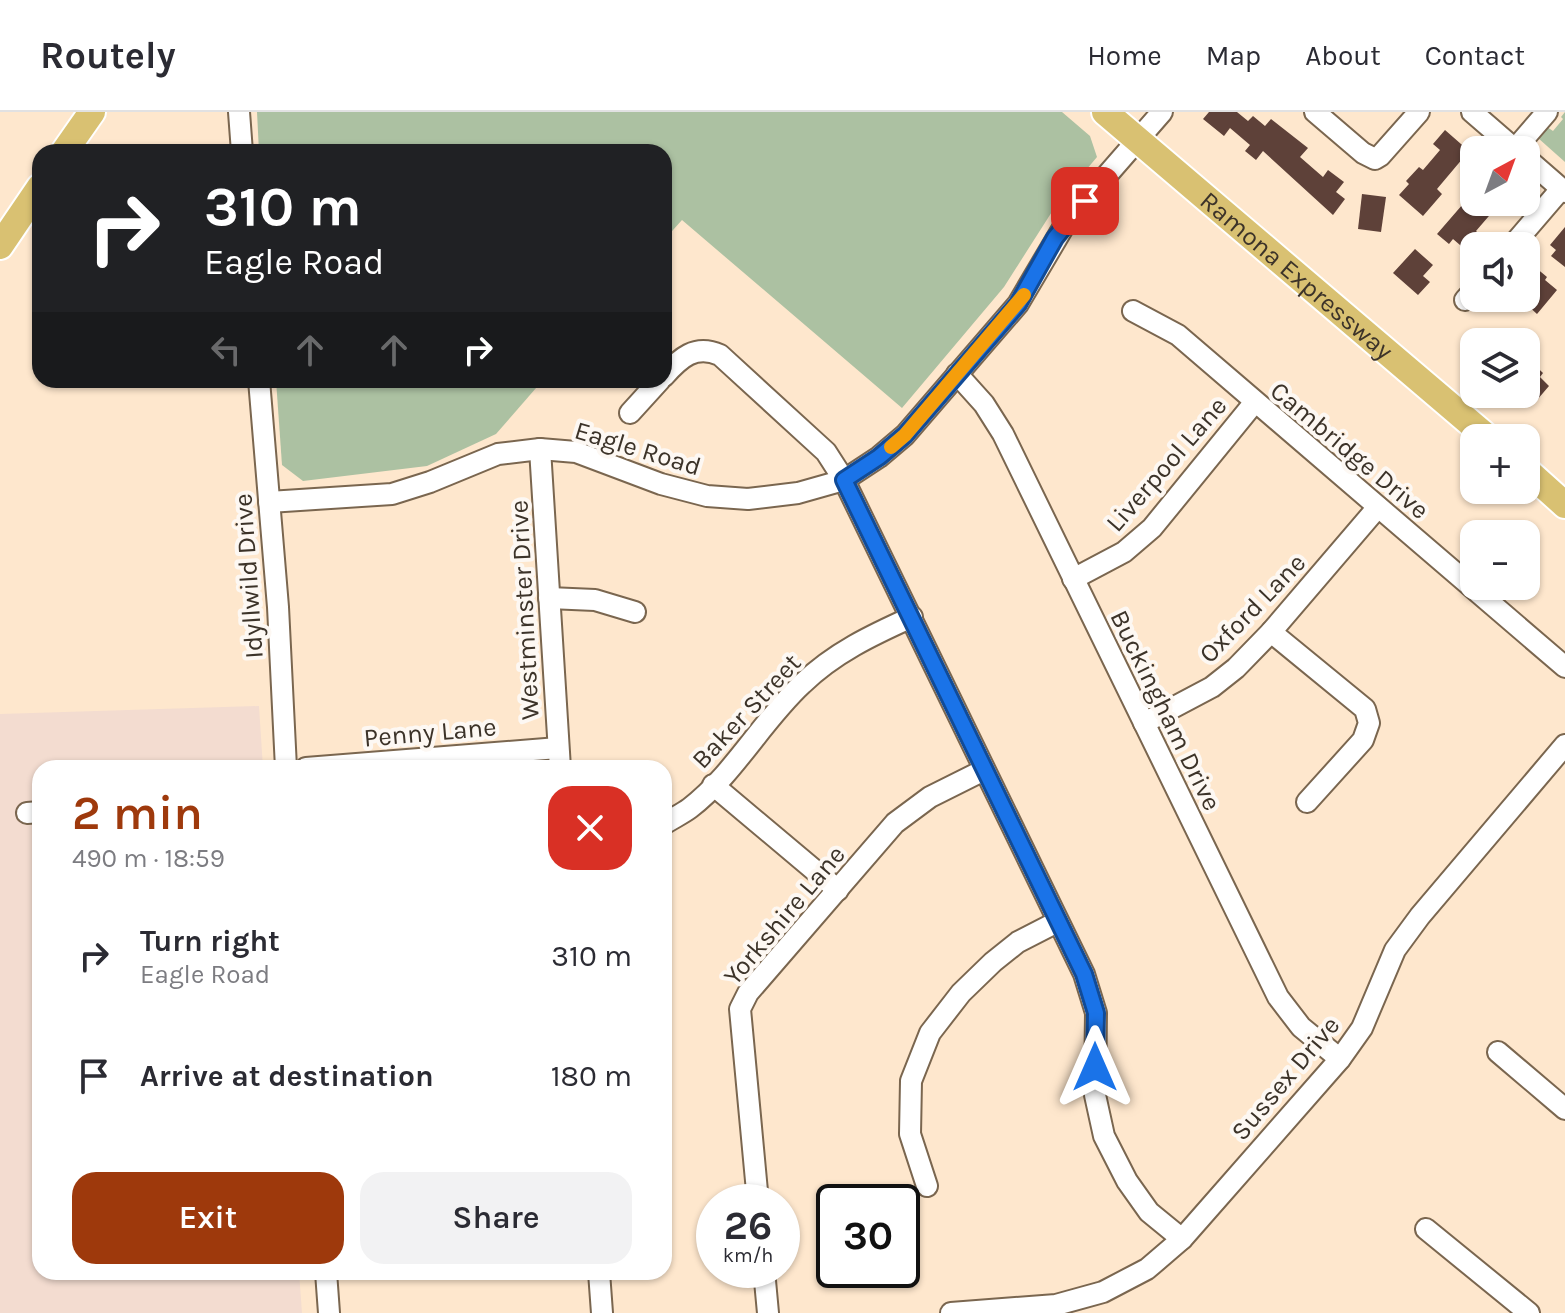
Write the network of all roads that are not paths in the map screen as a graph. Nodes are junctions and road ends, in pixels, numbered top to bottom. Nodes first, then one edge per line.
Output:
1 (92, 112) edge
2 (239, 112) edge
3 (1105, 112) edge
4 (1162, 112) edge
5 (1315, 112) edge
6 (1419, 112) edge
7 (1472, 112) edge
8 (1547, 112) edge
9 (1500, 136) edge
10 (1527, 136) edge
11 (1137, 140) junction
12 (70, 144) edge
13 (241, 144) edge
14 (1540, 170) edge
15 (1563, 190) edge
16 (32, 199) edge
17 (1525, 232) edge
18 (0, 246) edge
19 (1133, 311) dead end
20 (672, 368) edge
21 (957, 374) junction
22 (260, 388) edge
23 (653, 388) edge
24 (1254, 403) junction
25 (630, 413) dead end
26 (1472, 424) edge
27 (540, 449) junction
28 (844, 480) junction
29 (1540, 483) edge
30 (269, 502) junction
31 (1565, 505) edge
32 (1378, 507) junction
33 (1073, 579) junction
34 (549, 598) junction
35 (635, 612) dead end
36 (912, 617) junction
37 (1271, 632) junction
38 (1565, 667) edge
39 (1144, 723) junction
40 (1565, 745) edge
41 (559, 758) edge
42 (286, 760) edge
43 (508, 760) edge
44 (984, 770) junction
45 (713, 785) junction
46 (1307, 802) dead end
47 (672, 819) edge
48 (838, 890) junction
49 (1057, 922) junction
50 (1498, 1052) dead end
51 (1340, 1059) junction
52 (1565, 1109) edge
53 (756, 1184) edge
54 (927, 1186) dead end
55 (1426, 1229) dead end
56 (1182, 1239) junction
57 (327, 1280) edge
58 (600, 1280) edge
59 (766, 1288) edge
60 (329, 1313) edge
61 (602, 1313) edge
62 (768, 1313) edge
63 (951, 1313) edge
64 (1529, 1313) edge

1 - 12 main road
2 - 13 street
3 - 11 main road, Ramona Expressway
4 - 11 street, Eagle Road
5 - 6 street
7 - 9 street
8 - 10 street
11 - 21 street, Eagle Road
11 - 26 main road, Ramona Expressway
14 - 15 street
15 - 17 street
16 - 18 main road
19 - 24 street, Cambridge Drive
20 - 28 street
21 - 28 street, Eagle Road
21 - 33 street, Buckingham Drive
22 - 30 street, Idyllwild Drive
23 - 25 street
24 - 32 street, Cambridge Drive
24 - 33 street, Liverpool Lane
27 - 28 street, Eagle Road
27 - 30 street, Eagle Road
27 - 34 street, Westminster Drive
28 - 36 street
29 - 31 main road
30 - 42 street, Idyllwild Drive
32 - 37 street, Oxford Lane
32 - 38 street, Cambridge Drive
33 - 39 street, Buckingham Drive
34 - 35 street
34 - 41 street, Westminster Drive
36 - 44 street
36 - 45 street, Baker Street
37 - 39 street, Oxford Lane
37 - 46 street
39 - 51 street, Buckingham Drive
40 - 51 street, Sussex Drive
41 - 43 street, Penny Lane
44 - 48 street, Yorkshire Lane
44 - 49 street
45 - 47 street, Baker Street
45 - 48 street
48 - 53 street, Yorkshire Lane
49 - 54 street
49 - 56 street
50 - 52 street
51 - 56 street, Sussex Drive
55 - 64 street
56 - 63 street, Sussex Drive
57 - 60 street
58 - 61 street
59 - 62 street

